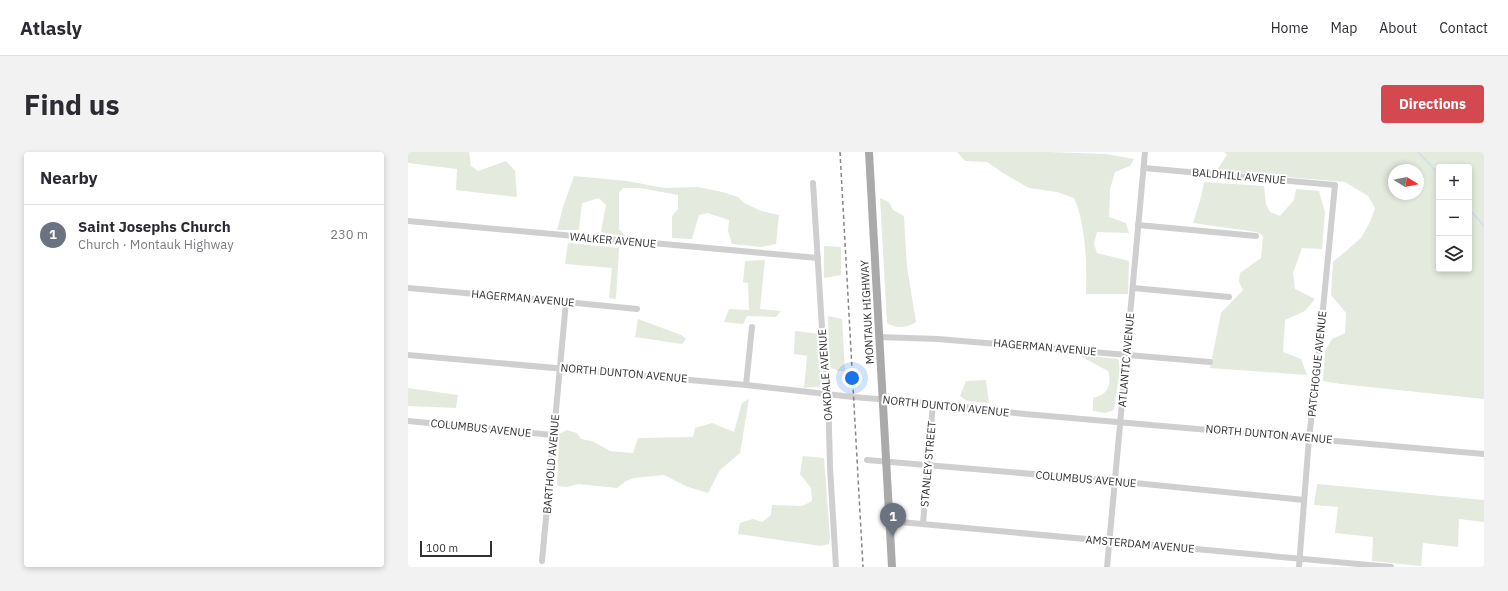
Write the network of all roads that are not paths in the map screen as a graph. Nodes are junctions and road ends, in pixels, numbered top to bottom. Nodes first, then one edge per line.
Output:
1 (869, 152) edge
2 (1145, 152) edge
3 (1144, 168) junction
4 (813, 183) dead end
5 (1335, 185) joint
6 (408, 221) edge
7 (1138, 225) junction
8 (1256, 236) dead end
9 (818, 258) junction
10 (408, 288) edge
11 (1133, 288) junction
12 (1229, 297) dead end
13 (566, 302) junction
14 (637, 310) dead end
15 (752, 327) dead end
16 (879, 337) junction
17 (1127, 354) junction
18 (408, 355) edge
19 (1210, 362) dead end
20 (559, 367) junction
21 (746, 385) junction
22 (828, 394) junction
23 (882, 399) junction
24 (933, 403) junction
25 (408, 421) edge
26 (1120, 422) junction
27 (553, 435) junction
28 (1309, 438) junction
29 (1484, 454) edge
30 (867, 460) dead end
31 (886, 462) junction
32 (928, 466) junction
33 (1115, 481) junction
34 (1304, 500) junction
35 (889, 521) junction
36 (923, 524) junction
37 (1110, 541) junction
38 (1300, 559) junction
39 (542, 561) dead end
40 (836, 567) edge
41 (892, 567) edge
42 (1107, 567) edge
43 (1299, 567) edge
44 (1391, 567) edge

1 - 16 main road, MONTAUK HIGHWAY
2 - 3 street, ATLANTIC AVENUE
3 - 5 street, BALDHILL AVENUE
3 - 7 street, ATLANTIC AVENUE
4 - 9 street, OAKDALE AVENUE
5 - 28 street, PATCHOGUE AVENUE
6 - 9 street, WALKER AVENUE
7 - 8 street
7 - 11 street, ATLANTIC AVENUE
9 - 22 street, OAKDALE AVENUE
10 - 13 street, HAGERMAN AVENUE
11 - 12 street
11 - 17 street, ATLANTIC AVENUE
13 - 14 street, HAGERMAN AVENUE
13 - 20 street, BARTHOLD AVENUE
15 - 21 street
16 - 17 street, HAGERMAN AVENUE
16 - 23 main road, MONTAUK HIGHWAY
17 - 19 street, HAGERMAN AVENUE
17 - 26 street, ATLANTIC AVENUE
18 - 20 street, NORTH DUNTON AVENUE
20 - 21 street, NORTH DUNTON AVENUE
20 - 27 street, BARTHOLD AVENUE
21 - 22 street, NORTH DUNTON AVENUE
22 - 23 street, NORTH DUNTON AVENUE
22 - 40 street, OAKDALE AVENUE
23 - 24 street, NORTH DUNTON AVENUE
23 - 31 main road, MONTAUK HIGHWAY
24 - 26 street, NORTH DUNTON AVENUE
24 - 32 street, STANLEY STREET
25 - 27 street, COLUMBUS AVENUE
26 - 28 street, NORTH DUNTON AVENUE
26 - 33 street, ATLANTIC AVENUE
27 - 39 street, BARTHOLD AVENUE
28 - 29 street, NORTH DUNTON AVENUE
28 - 34 street, PATCHOGUE AVENUE
30 - 31 street, COLUMBUS AVENUE
31 - 32 street, COLUMBUS AVENUE
31 - 35 main road, MONTAUK HIGHWAY
32 - 33 street, COLUMBUS AVENUE
32 - 36 street, STANLEY STREET
33 - 34 street, COLUMBUS AVENUE
33 - 37 street, ATLANTIC AVENUE
34 - 38 street, PATCHOGUE AVENUE
35 - 36 street, AMSTERDAM AVENUE
35 - 41 main road, MONTAUK HIGHWAY
36 - 37 street, AMSTERDAM AVENUE
37 - 38 street, AMSTERDAM AVENUE
37 - 42 street, ATLANTIC AVENUE
38 - 43 street, PATCHOGUE AVENUE
38 - 44 street, AMSTERDAM AVENUE

